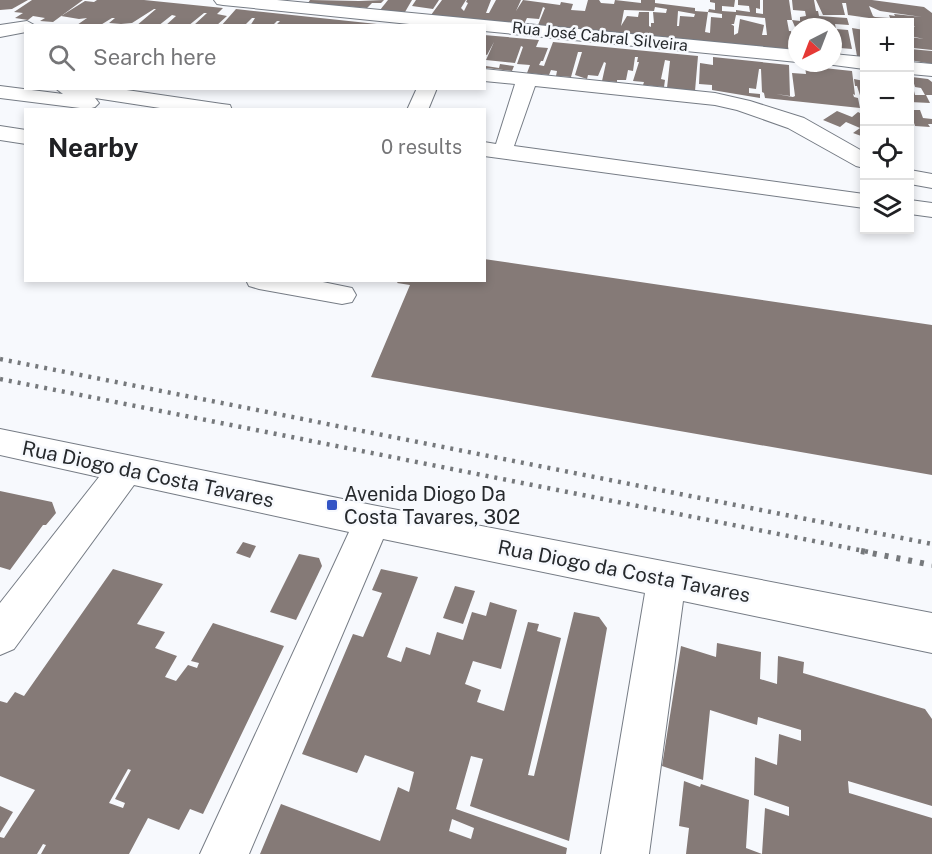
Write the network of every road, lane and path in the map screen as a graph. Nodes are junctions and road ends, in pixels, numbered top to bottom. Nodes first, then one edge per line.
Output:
1 (223, 0) edge
2 (284, 3) edge
3 (24, 27) edge
4 (0, 31) edge
5 (788, 55) edge
6 (842, 61) edge
7 (860, 63) edge
8 (914, 68) edge
9 (932, 70) edge
10 (486, 75) edge
11 (0, 80) edge
12 (527, 80) junction
13 (24, 83) edge
14 (79, 90) edge
15 (224, 90) edge
16 (426, 90) edge
17 (0, 92) edge
18 (128, 108) edge
19 (205, 108) edge
20 (213, 108) edge
21 (418, 108) edge
22 (0, 134) edge
23 (24, 137) edge
24 (492, 144) edge
25 (860, 159) edge
26 (846, 174) edge
27 (914, 178) edge
28 (932, 181) edge
29 (860, 200) edge
30 (914, 208) edge
31 (932, 210) edge
32 (270, 282) edge
33 (342, 295) dead end
34 (0, 442) edge
35 (125, 470) junction
36 (372, 521) junction
37 (667, 579) junction
38 (932, 633) edge
39 (0, 635) edge
40 (224, 854) edge
41 (625, 854) edge

1 - 2 street, Rua José Cabral Silveira
2 - 5 street, Rua José Cabral Silveira
3 - 4 street
6 - 7 street
8 - 9 street
10 - 12 street
11 - 13 street
12 - 24 street
12 - 25 street
14 - 19 street
15 - 20 street
16 - 21 street
17 - 18 street
22 - 23 street
24 - 26 street
24 - 29 street
27 - 28 street
30 - 31 street
32 - 33 street
34 - 35 street, Rua Diogo da Costa Tavares
35 - 36 street, Rua Diogo da Costa Tavares
35 - 39 street
36 - 37 street, Rua Diogo da Costa Tavares
36 - 40 street
37 - 38 street, Rua Diogo da Costa Tavares
37 - 41 street

